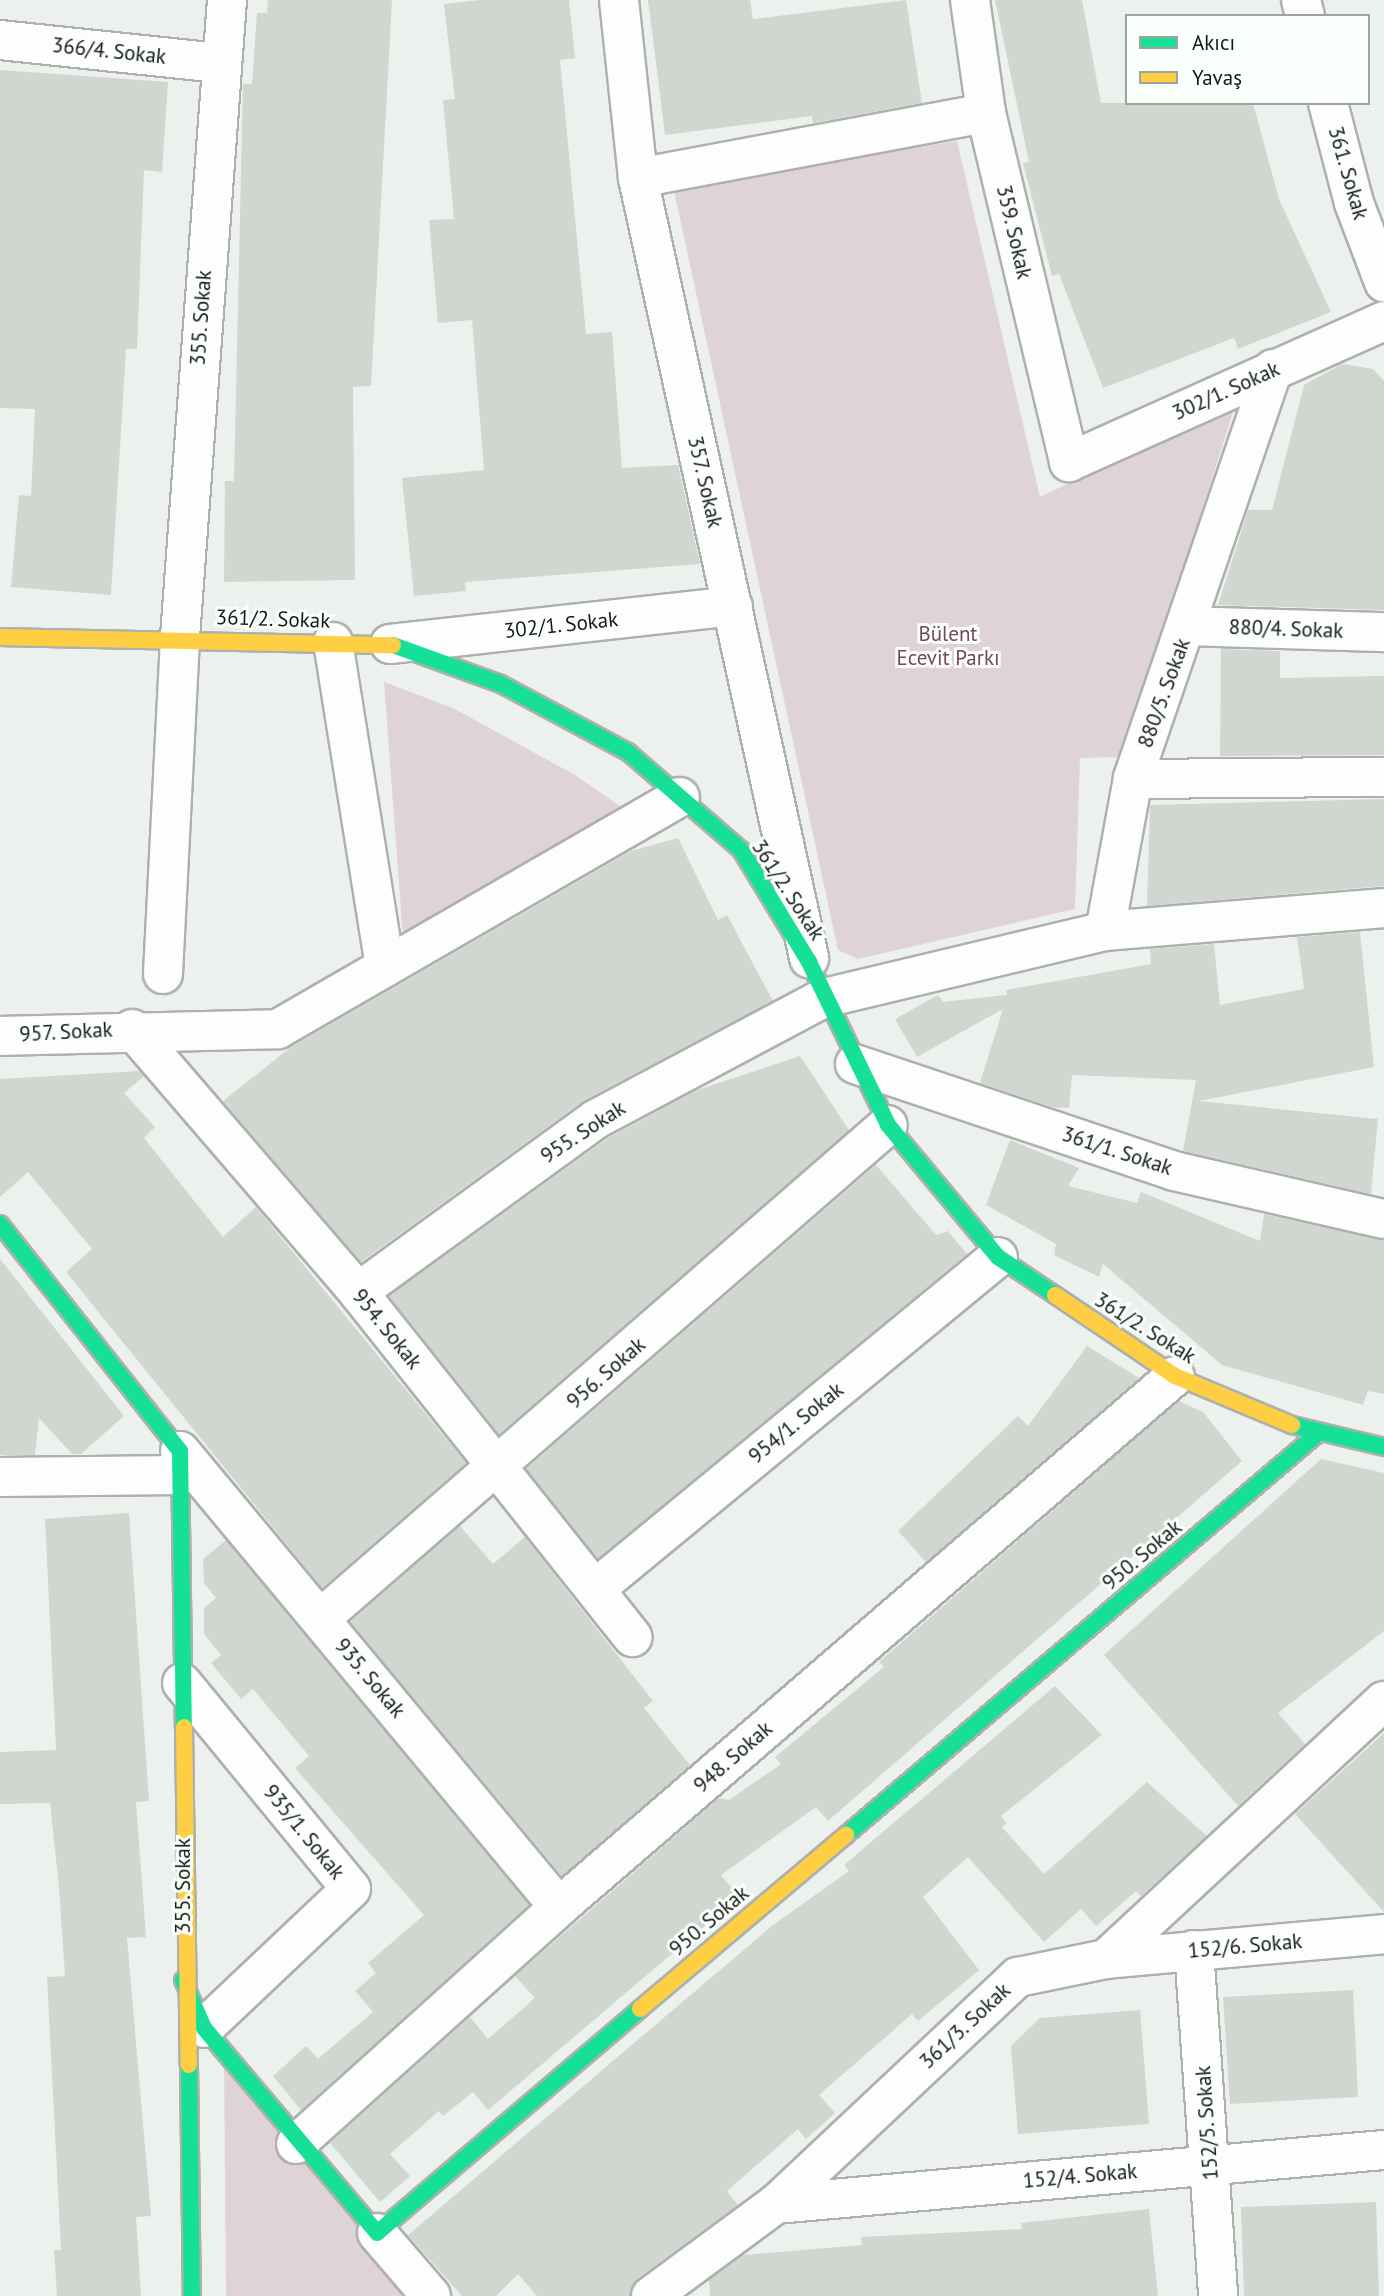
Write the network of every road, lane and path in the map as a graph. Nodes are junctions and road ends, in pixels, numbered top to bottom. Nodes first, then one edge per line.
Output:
1 (227, 0) edge
2 (619, 0) edge
3 (970, 0) edge
4 (0, 40) edge
5 (218, 62) junction
6 (1329, 105) edge
7 (986, 113) junction
8 (638, 178) junction
9 (1380, 262) edge
10 (1384, 321) edge
11 (1273, 369) junction
12 (1069, 462) joint
13 (733, 606) junction
14 (1188, 626) junction
15 (1384, 632) edge
16 (0, 637) edge
17 (180, 637) junction
18 (333, 642) junction
19 (390, 643) junction
20 (1384, 777) edge
21 (1133, 779) junction
22 (680, 797) junction
23 (1384, 908) edge
24 (1105, 931) junction
25 (809, 962) junction
26 (385, 967) junction
27 (163, 974) dead end
28 (824, 998) junction
29 (132, 1029) junction
30 (0, 1036) edge
31 (855, 1064) junction
32 (888, 1125) junction
33 (1384, 1219) edge
34 (0, 1224) edge
35 (998, 1257) junction
36 (358, 1292) junction
37 (1175, 1376) junction
38 (1316, 1435) junction
39 (1384, 1447) edge
40 (180, 1463) junction
41 (500, 1466) junction
42 (0, 1477) edge
43 (595, 1589) junction
44 (321, 1618) junction
45 (632, 1637) dead end
46 (182, 1683) junction
47 (1384, 1701) edge
48 (559, 1907) junction
49 (1384, 1934) edge
50 (1194, 1950) junction
51 (1106, 1959) junction
52 (183, 1980) junction
53 (204, 2028) junction
54 (296, 2144) junction
55 (1384, 2150) edge
56 (1210, 2164) junction
57 (776, 2204) junction
58 (377, 2233) junction
59 (192, 2296) edge
60 (431, 2296) edge
61 (651, 2296) edge
62 (1218, 2296) edge

1 - 5 street, 355. Sokak
2 - 8 street, 357. Sokak
3 - 7 street, 359. Sokak
4 - 5 street, 366/4. Sokak
5 - 17 street, 355. Sokak
6 - 9 street, 361. Sokak
7 - 8 street
7 - 12 street, 359. Sokak
8 - 13 street, 357. Sokak
10 - 11 street, 302/1. Sokak
11 - 12 street, 302/1. Sokak
11 - 14 street, 880/5. Sokak
13 - 19 street, 302/1. Sokak
13 - 25 street, 357. Sokak
14 - 15 street, 880/4. Sokak
14 - 21 street, 880/5. Sokak
16 - 17 street, 361/2. Sokak
17 - 18 street, 361/2. Sokak
17 - 27 street, 355. Sokak
18 - 19 street, 361/2. Sokak
18 - 26 street
19 - 22 street, 361/2. Sokak
20 - 21 street, 880/5. Sokak
21 - 24 street
22 - 25 street, 361/2. Sokak
22 - 26 street, 957. Sokak
23 - 24 street, 955. Sokak
24 - 28 street, 955. Sokak
25 - 28 street, 361/2. Sokak
26 - 29 street, 957. Sokak
28 - 31 street, 361/2. Sokak
28 - 36 street, 955. Sokak
29 - 30 street, 957. Sokak
29 - 36 street, 954. Sokak
31 - 32 street, 361/2. Sokak
31 - 33 street, 361/1. Sokak
32 - 35 street, 361/2. Sokak
32 - 41 street, 956. Sokak
34 - 40 street, 935. Sokak
35 - 37 street, 361/2. Sokak
35 - 43 street, 954/1. Sokak
36 - 41 street, 954. Sokak
37 - 38 street, 361/2. Sokak
37 - 48 street, 948. Sokak
38 - 39 street, 361/2. Sokak
38 - 58 street, 950. Sokak
40 - 42 street
40 - 44 street, 935. Sokak
40 - 46 street, 355. Sokak
41 - 43 street, 954. Sokak
41 - 44 street, 956. Sokak
43 - 45 street, 954. Sokak
44 - 48 street, 935. Sokak
46 - 52 street, 355. Sokak
46 - 53 street, 935/1. Sokak
47 - 51 street
48 - 54 street, 948. Sokak
49 - 50 street, 152/6. Sokak
50 - 51 street, 152/6. Sokak
50 - 56 street, 152/5. Sokak
51 - 57 street, 361/3. Sokak
52 - 53 street
52 - 59 street, 355. Sokak
53 - 54 street
54 - 58 street
55 - 56 street, 152/4. Sokak
56 - 57 street, 152/4. Sokak
56 - 62 street, 152/5. Sokak
57 - 61 street, 361/3. Sokak
58 - 60 street

